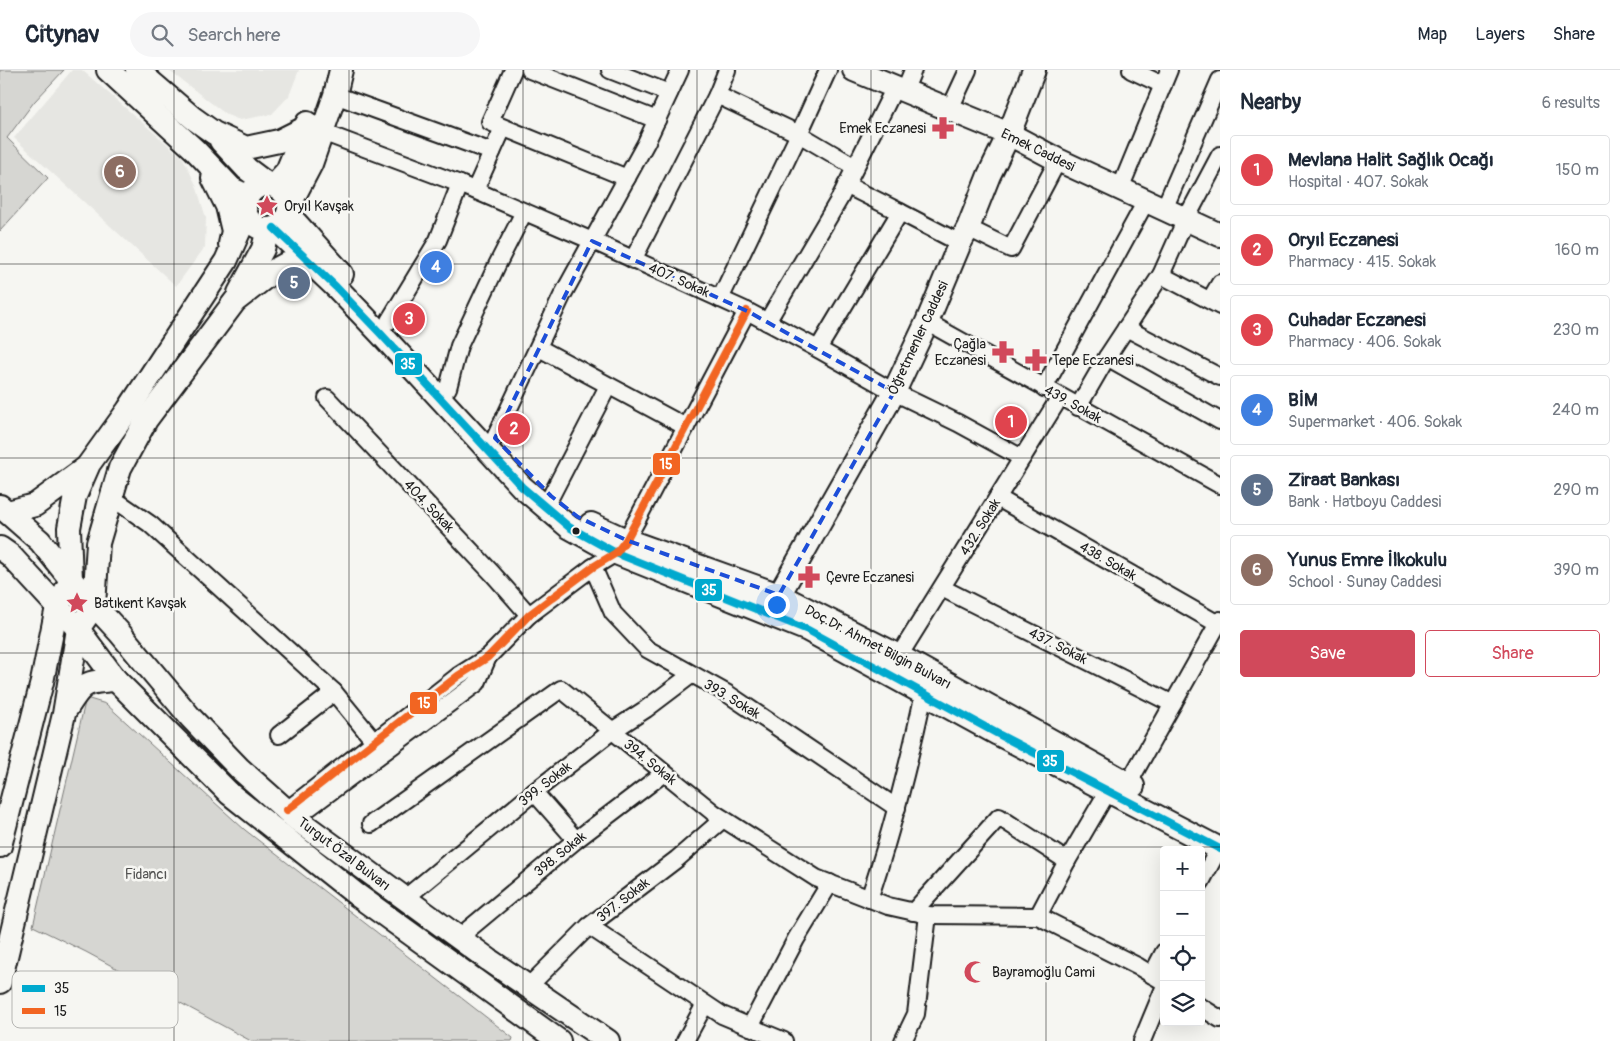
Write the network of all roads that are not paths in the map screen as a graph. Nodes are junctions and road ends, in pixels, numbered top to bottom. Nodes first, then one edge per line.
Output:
1 (108, 70) edge
2 (137, 70) edge
3 (331, 70) edge
4 (341, 70) edge
5 (513, 70) edge
6 (530, 70) edge
7 (610, 70) edge
8 (680, 70) edge
9 (727, 70) edge
10 (828, 70) edge
11 (913, 70) edge
12 (968, 70) edge
13 (1034, 70) edge
14 (1131, 70) edge
15 (866, 72) edge
16 (1166, 78) edge
17 (1220, 80) edge
18 (899, 90) junction
19 (669, 93) junction
20 (335, 95) junction
21 (717, 95) junction
22 (949, 111) junction
23 (657, 120) junction
24 (504, 128) junction
25 (313, 130) junction
26 (214, 132) junction
27 (799, 134) junction
28 (1009, 134) junction
29 (195, 150) junction
30 (492, 152) junction
31 (1220, 155) edge
32 (1058, 160) junction
33 (855, 167) junction
34 (627, 178) junction
35 (460, 184) junction
36 (271, 185) junction
37 (846, 185) junction
38 (1120, 189) junction
39 (475, 190) junction
40 (1155, 205) junction
41 (246, 206) junction
42 (524, 212) junction
43 (900, 212) junction
44 (280, 219) junction
45 (1186, 219) junction
46 (964, 235) junction
47 (1220, 235) edge
48 (592, 241) junction
49 (226, 260) junction
50 (308, 260) junction
51 (634, 260) junction
52 (1161, 275) junction
53 (1220, 283) edge
54 (720, 299) junction
55 (235, 301) junction
56 (1215, 303) edge
57 (747, 311) junction
58 (389, 321) junction
59 (768, 322) junction
60 (927, 322) junction
61 (1126, 328) junction
62 (538, 348) junction
63 (818, 348) junction
64 (1107, 357) junction
65 (1220, 377) edge
66 (608, 386) junction
67 (448, 388) junction
68 (1044, 388) junction
69 (894, 392) junction
70 (1060, 397) junction
71 (327, 398) dead end
72 (1078, 407) junction
73 (1220, 421) edge
74 (686, 427) junction
75 (495, 438) junction
76 (1022, 458) junction
77 (89, 464) junction
78 (1220, 485) edge
79 (551, 496) junction
80 (111, 497) junction
81 (998, 498) junction
82 (4, 509) edge
83 (621, 546) junction
84 (0, 548) edge
85 (593, 567) junction
86 (71, 580) junction
87 (942, 588) junction
88 (779, 595) junction
89 (94, 606) junction
90 (57, 607) junction
91 (528, 616) junction
92 (1219, 622) edge
93 (78, 630) junction
94 (899, 656) junction
95 (488, 657) junction
96 (691, 675) junction
97 (116, 680) junction
98 (334, 692) junction
99 (924, 693) junction
100 (1173, 704) junction
101 (64, 714) junction
102 (612, 731) junction
103 (279, 735) dead end
104 (374, 741) junction
105 (664, 773) junction
106 (1118, 787) junction
107 (534, 792) junction
108 (897, 808) junction
109 (291, 814) junction
110 (723, 819) junction
111 (371, 824) dead end
112 (576, 840) junction
113 (1220, 843) edge
114 (0, 846) edge
115 (1067, 861) junction
116 (1205, 874) edge
117 (830, 883) junction
118 (404, 899) junction
119 (869, 899) junction
120 (921, 913) junction
121 (1038, 916) junction
122 (589, 926) junction
123 (458, 938) junction
124 (1158, 979) edge
125 (0, 982) edge
126 (528, 987) junction
127 (1160, 998) edge
128 (705, 1004) junction
129 (1205, 1010) edge
130 (1220, 1019) edge
131 (750, 1027) junction
132 (559, 1041) edge
133 (608, 1041) edge
134 (685, 1041) edge
135 (784, 1041) edge
136 (903, 1041) edge
137 (1142, 1041) edge

1 - 29 main road
2 - 26 main road
3 - 25 main road
4 - 20 main road
5 - 24 street
6 - 23 street
7 - 19 street
8 - 19 street
9 - 21 street
10 - 27 street
11 - 18 street
12 - 22 street
13 - 28 main road, Öğretmenler Caddesi
14 - 16 street
15 - 18 main road, Emek Caddesi
16 - 38 street
17 - 40 street
18 - 22 main road, Emek Caddesi
18 - 33 street
19 - 23 street
20 - 25 main road
20 - 30 street
21 - 27 street
21 - 51 street
22 - 28 main road, Emek Caddesi
23 - 34 street
24 - 30 street
24 - 34 street
25 - 26 main road
25 - 35 street, 407. Sokak
25 - 36 main road
25 - 44 main road
26 - 36 main road
27 - 33 street
27 - 54 street
28 - 32 main road, Emek Caddesi
28 - 46 main road, Öğretmenler Caddesi
29 - 41 main road
29 - 49 main road
30 - 39 street
31 - 45 street
32 - 38 main road, Emek Caddesi
32 - 46 street
33 - 37 street
34 - 48 street
35 - 39 street, 407. Sokak
35 - 58 street
36 - 41 main road
36 - 44 main road
37 - 43 street
37 - 59 street
38 - 40 main road, Emek Caddesi
39 - 42 street, 407. Sokak
40 - 45 main road, Emek Caddesi
40 - 68 street
41 - 44 main road
41 - 49 main road
42 - 48 street, 407. Sokak
42 - 67 street
43 - 46 street
43 - 63 street
44 - 50 main road, Doç.Dr. Ahmet Bilgin Bulvarı
44 - 55 main road
44 - 58 main road, Doç.Dr. Ahmet Bilgin Bulvarı
45 - 47 main road, Emek Caddesi
45 - 52 street
46 - 60 main road, Öğretmenler Caddesi
48 - 51 street, 407. Sokak
48 - 62 street
49 - 77 main road
50 - 55 main road
50 - 83 main road, Doç.Dr. Ahmet Bilgin Bulvarı
51 - 54 street, 407. Sokak
52 - 56 street
52 - 61 street
53 - 56 street
54 - 57 street, 407. Sokak
55 - 80 main road
57 - 59 street, 407. Sokak
57 - 74 street
58 - 67 main road, Doç.Dr. Ahmet Bilgin Bulvarı
59 - 63 street, 407. Sokak
60 - 68 street, 439. Sokak
60 - 69 main road, Öğretmenler Caddesi
61 - 64 street
61 - 65 street
62 - 66 street
62 - 75 street
63 - 69 street, 407. Sokak
64 - 72 street
64 - 73 street
66 - 74 street
66 - 79 street
67 - 75 main road, Doç.Dr. Ahmet Bilgin Bulvarı
68 - 70 street, 439. Sokak
69 - 76 street, 407. Sokak
69 - 88 main road, Öğretmenler Caddesi
70 - 72 street, 439. Sokak
70 - 76 street, 432. Sokak
71 - 91 street, 404. Sokak
72 - 78 street, 439. Sokak
74 - 83 street
75 - 79 main road, Doç.Dr. Ahmet Bilgin Bulvarı
76 - 81 street, 432. Sokak
77 - 82 main road
77 - 86 main road
79 - 83 main road, Doç.Dr. Ahmet Bilgin Bulvarı
80 - 89 main road
80 - 98 street
81 - 87 street, 432. Sokak
81 - 92 street, 438. Sokak
82 - 86 main road
83 - 85 street
83 - 88 main road, Doç.Dr. Ahmet Bilgin Bulvarı
83 - 99 main road, Doç.Dr. Ahmet Bilgin Bulvarı
84 - 90 main road
85 - 91 street
85 - 96 street, 393. Sokak
86 - 89 main road, Turgut Özal Bulvarı
86 - 90 main road
87 - 94 street, 432. Sokak
87 - 100 street, 437. Sokak
88 - 94 main road, Doç.Dr. Ahmet Bilgin Bulvarı
89 - 93 main road
89 - 109 main road, Turgut Özal Bulvarı
90 - 93 main road, Turgut Özal Bulvarı
90 - 114 main road
91 - 95 street
92 - 100 street
93 - 97 main road, Turgut Özal Bulvarı
93 - 101 main road
94 - 106 main road, Doç.Dr. Ahmet Bilgin Bulvarı
95 - 104 street
95 - 109 street
96 - 102 street, 399. Sokak
96 - 108 street, 393. Sokak
97 - 101 main road
97 - 132 main road, Turgut Özal Bulvarı
98 - 103 street
98 - 104 street
99 - 106 main road, Doç.Dr. Ahmet Bilgin Bulvarı
99 - 108 street
100 - 106 street
101 - 125 main road
102 - 105 street, 394. Sokak
102 - 107 street, 399. Sokak
102 - 111 street, 394. Sokak
104 - 109 street
105 - 110 street, 394. Sokak
105 - 112 street, 398. Sokak
106 - 113 main road, Doç.Dr. Ahmet Bilgin Bulvarı
106 - 115 street
107 - 112 street
107 - 118 street, 399. Sokak
108 - 119 street
109 - 118 main road, Turgut Özal Bulvarı
110 - 117 street, 394. Sokak
110 - 122 street, 397. Sokak
112 - 123 street, 398. Sokak
113 - 116 street
115 - 120 street
115 - 121 street
117 - 119 street, 394. Sokak
117 - 131 street
118 - 123 main road, Turgut Özal Bulvarı
119 - 120 street, 394. Sokak
120 - 121 street, 394. Sokak
120 - 136 street
121 - 124 street
122 - 126 street, 397. Sokak
122 - 128 street
123 - 126 main road, Turgut Özal Bulvarı
126 - 133 main road, Turgut Özal Bulvarı
127 - 137 street
128 - 131 street
128 - 134 street
129 - 130 street
131 - 135 street

